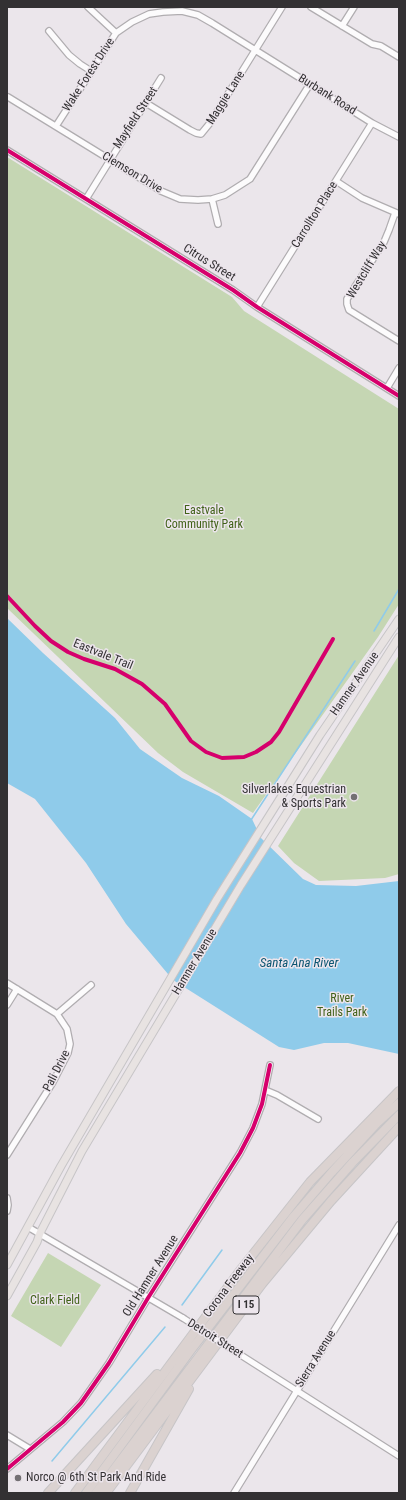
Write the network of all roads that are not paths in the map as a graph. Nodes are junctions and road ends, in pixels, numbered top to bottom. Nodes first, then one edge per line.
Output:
1 (88, 7) edge
2 (282, 7) edge
3 (311, 7) edge
4 (354, 7) edge
5 (342, 26) junction
6 (49, 31) dead end
7 (116, 33) junction
8 (256, 50) junction
9 (399, 57) edge
10 (91, 71) junction
11 (161, 78) dead end
12 (310, 84) junction
13 (8, 97) dead end
14 (146, 103) junction
15 (372, 122) junction
16 (56, 126) junction
17 (399, 138) edge
18 (7, 150) edge
19 (109, 160) junction
20 (336, 181) junction
21 (86, 199) junction
22 (212, 199) junction
23 (397, 213) edge
24 (218, 224) dead end
25 (257, 307) junction
26 (399, 342) edge
27 (399, 368) edge
28 (387, 388) junction
29 (399, 396) edge
30 (399, 619) edge
31 (399, 636) edge
32 (7, 983) edge
33 (91, 985) dead end
34 (17, 989) junction
35 (7, 1006) edge
36 (57, 1014) junction
37 (270, 1065) dead end
38 (265, 1090) junction
39 (399, 1091) edge
40 (399, 1103) edge
41 (399, 1115) edge
42 (318, 1119) dead end
43 (399, 1127) edge
44 (7, 1156) edge
45 (7, 1198) edge
46 (7, 1211) edge
47 (399, 1225) edge
48 (28, 1227) junction
49 (40, 1233) junction
50 (7, 1265) edge
51 (7, 1296) edge
52 (148, 1298) junction
53 (188, 1341) junction
54 (208, 1356) junction
55 (296, 1390) junction
56 (7, 1435) edge
57 (30, 1449) junction
58 (399, 1456) edge
59 (7, 1469) edge
60 (48, 1493) edge
61 (75, 1493) edge
62 (86, 1493) edge
63 (96, 1493) edge
64 (106, 1493) edge
65 (130, 1493) edge
66 (234, 1493) edge

1 - 7 street
2 - 8 street, Maggie Lane
3 - 5 street
4 - 5 street
5 - 9 street
6 - 10 street
7 - 8 street, Wake Forest Drive
7 - 10 street, Wake Forest Drive
8 - 12 street, Burbank Road
8 - 14 street, Maggie Lane
10 - 16 street, Wake Forest Drive
11 - 14 street, Mayfield Street
12 - 15 street, Burbank Road
12 - 22 street, Clemson Drive
13 - 16 street, Clemson Drive
14 - 19 street, Mayfield Street
15 - 17 street, Burbank Road
15 - 20 street, Carrollton Place
16 - 19 street, Clemson Drive
18 - 21 street, Citrus Street
19 - 21 street, Mayfield Street
19 - 22 street, Clemson Drive
20 - 23 street
20 - 25 street, Carrollton Place
21 - 25 street, Citrus Street
22 - 24 street
23 - 26 street, Westcliff Way
25 - 28 street, Citrus Street
27 - 28 street
28 - 29 street, Citrus Street
30 - 48 main road, Hamner Avenue
31 - 49 main road, Hamner Avenue
32 - 34 street, Pali Drive
33 - 36 street
34 - 35 street
34 - 36 street, Pali Drive
36 - 44 street, Pali Drive
37 - 38 street, Old Hamner Avenue
38 - 42 street
38 - 52 street, Old Hamner Avenue
39 - 53 highway, Corona Freeway / I 15
40 - 62 highway
41 - 63 highway
43 - 54 highway, Corona Freeway / I 15
45 - 46 street
47 - 55 street, Sierra Avenue
48 - 49 street, Detroit Street
48 - 50 main road, Hamner Avenue
49 - 51 main road, Hamner Avenue
49 - 52 street, Detroit Street
52 - 55 street, Detroit Street, bridge
52 - 57 street, Old Hamner Avenue
53 - 60 highway
53 - 61 highway, Corona Freeway / I 15
54 - 64 highway, Corona Freeway / I 15
54 - 65 highway
55 - 58 street, Detroit Street
55 - 66 street, Sierra Avenue
56 - 57 street
57 - 59 street, Old Hamner Avenue

